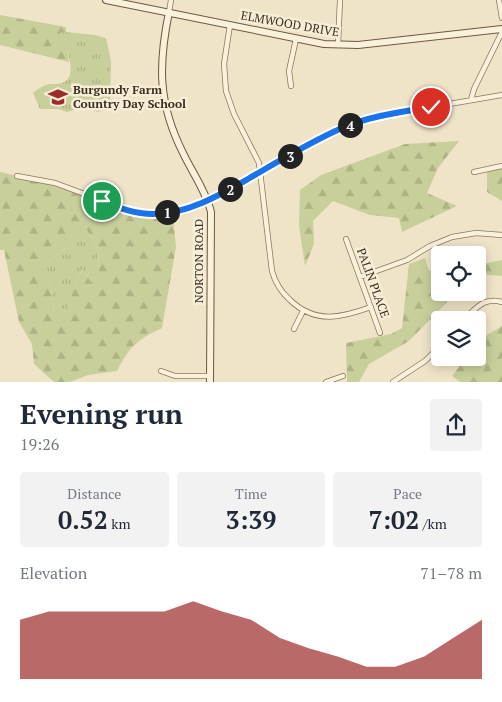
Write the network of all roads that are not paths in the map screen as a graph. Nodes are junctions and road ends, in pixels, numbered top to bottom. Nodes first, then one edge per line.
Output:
1 (106, 0) edge
2 (171, 0) edge
3 (340, 0) edge
4 (499, 0) edge
5 (169, 12) junction
6 (502, 18) edge
7 (230, 25) junction
8 (502, 30) edge
9 (296, 39) junction
10 (338, 45) junction
11 (291, 86) dead end
12 (502, 95) edge
13 (471, 100) junction
14 (502, 166) edge
15 (261, 172) junction
16 (474, 172) dead end
17 (17, 176) dead end
18 (207, 200) junction
19 (502, 235) edge
20 (346, 239) dead end
21 (360, 277) junction
22 (502, 302) edge
23 (371, 307) junction
24 (303, 311) junction
25 (474, 311) edge
26 (294, 329) dead end
27 (380, 333) dead end
28 (431, 355) edge
29 (161, 371) dead end
30 (343, 376) dead end
31 (210, 379) edge
32 (326, 382) edge
33 (393, 382) edge

1 - 5 street, ELMWOOD DRIVE
2 - 5 street, NORTON ROAD
3 - 10 street
4 - 6 street
5 - 7 street, ELMWOOD DRIVE
5 - 18 street, NORTON ROAD
7 - 9 street, ELMWOOD DRIVE
7 - 15 street
8 - 10 street, ELMWOOD DRIVE
8 - 13 street
9 - 10 street, ELMWOOD DRIVE
9 - 11 street
12 - 13 street
13 - 15 street
14 - 16 street
15 - 18 street
15 - 24 street
17 - 18 street
18 - 31 street, NORTON ROAD
19 - 21 street
20 - 21 street, PALIN PLACE
21 - 23 street, PALIN PLACE
22 - 25 street
23 - 24 street
23 - 27 street, PALIN PLACE
24 - 26 street
28 - 33 street
29 - 31 street
30 - 32 street

